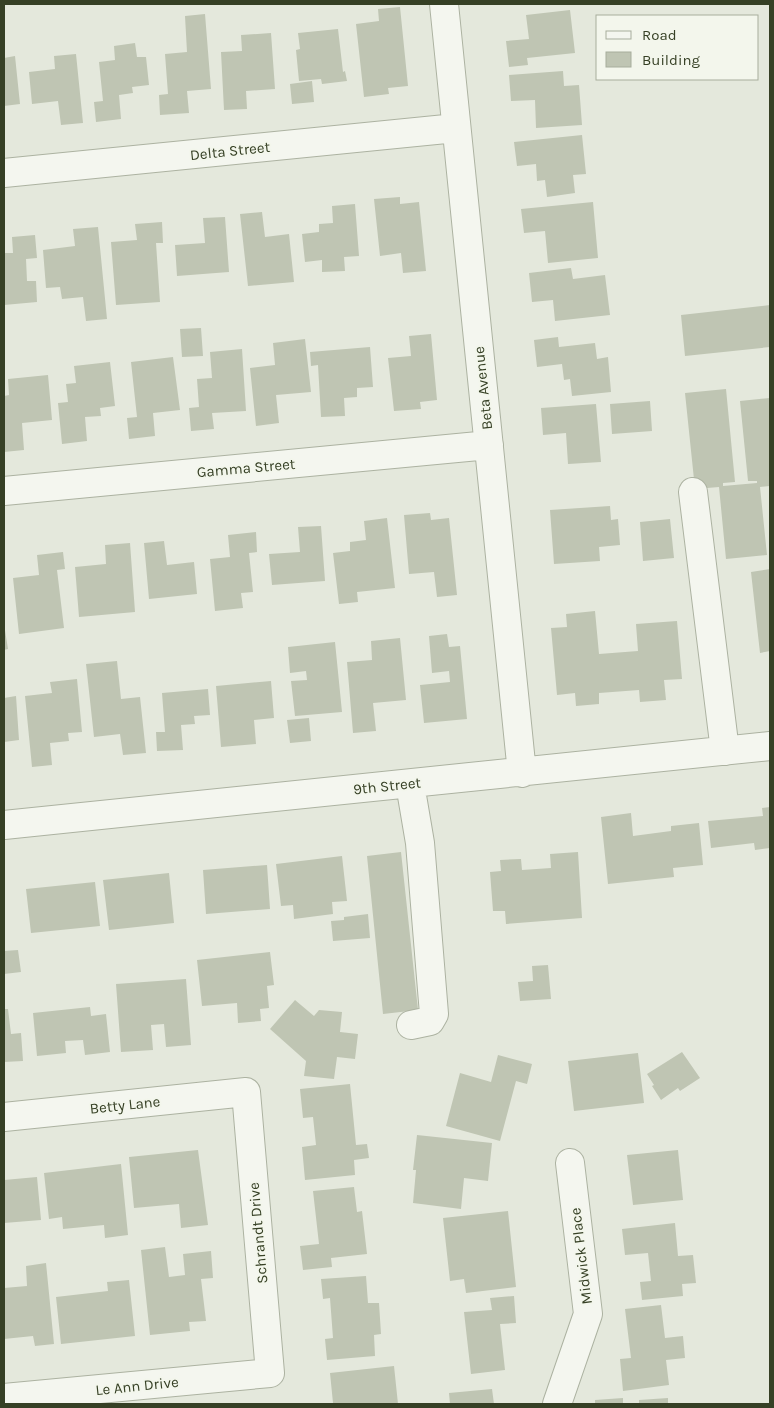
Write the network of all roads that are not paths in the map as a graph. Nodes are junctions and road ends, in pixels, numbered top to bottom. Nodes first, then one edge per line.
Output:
1 (444, 4) edge
2 (456, 128) junction
3 (4, 173) edge
4 (489, 445) junction
5 (4, 491) edge
6 (693, 492) dead end
7 (770, 746) edge
8 (725, 751) junction
9 (522, 773) junction
10 (410, 784) junction
11 (4, 825) edge
12 (411, 1025) dead end
13 (246, 1092) joint
14 (4, 1117) edge
15 (570, 1163) dead end
16 (270, 1373) joint
17 (4, 1398) edge
18 (557, 1404) edge

1 - 2 street, Beta Avenue
2 - 3 street, Delta Street
2 - 4 street, Beta Avenue
4 - 5 street, Gamma Street
4 - 9 street, Beta Avenue
6 - 8 street
7 - 8 street, 9th Street
8 - 9 street, 9th Street
9 - 10 street, 9th Street
10 - 11 street, 9th Street
10 - 12 street
13 - 14 street, Betty Lane
13 - 16 street, Schrandt Drive
15 - 18 street, Midwick Place
16 - 17 street, Le Ann Drive

